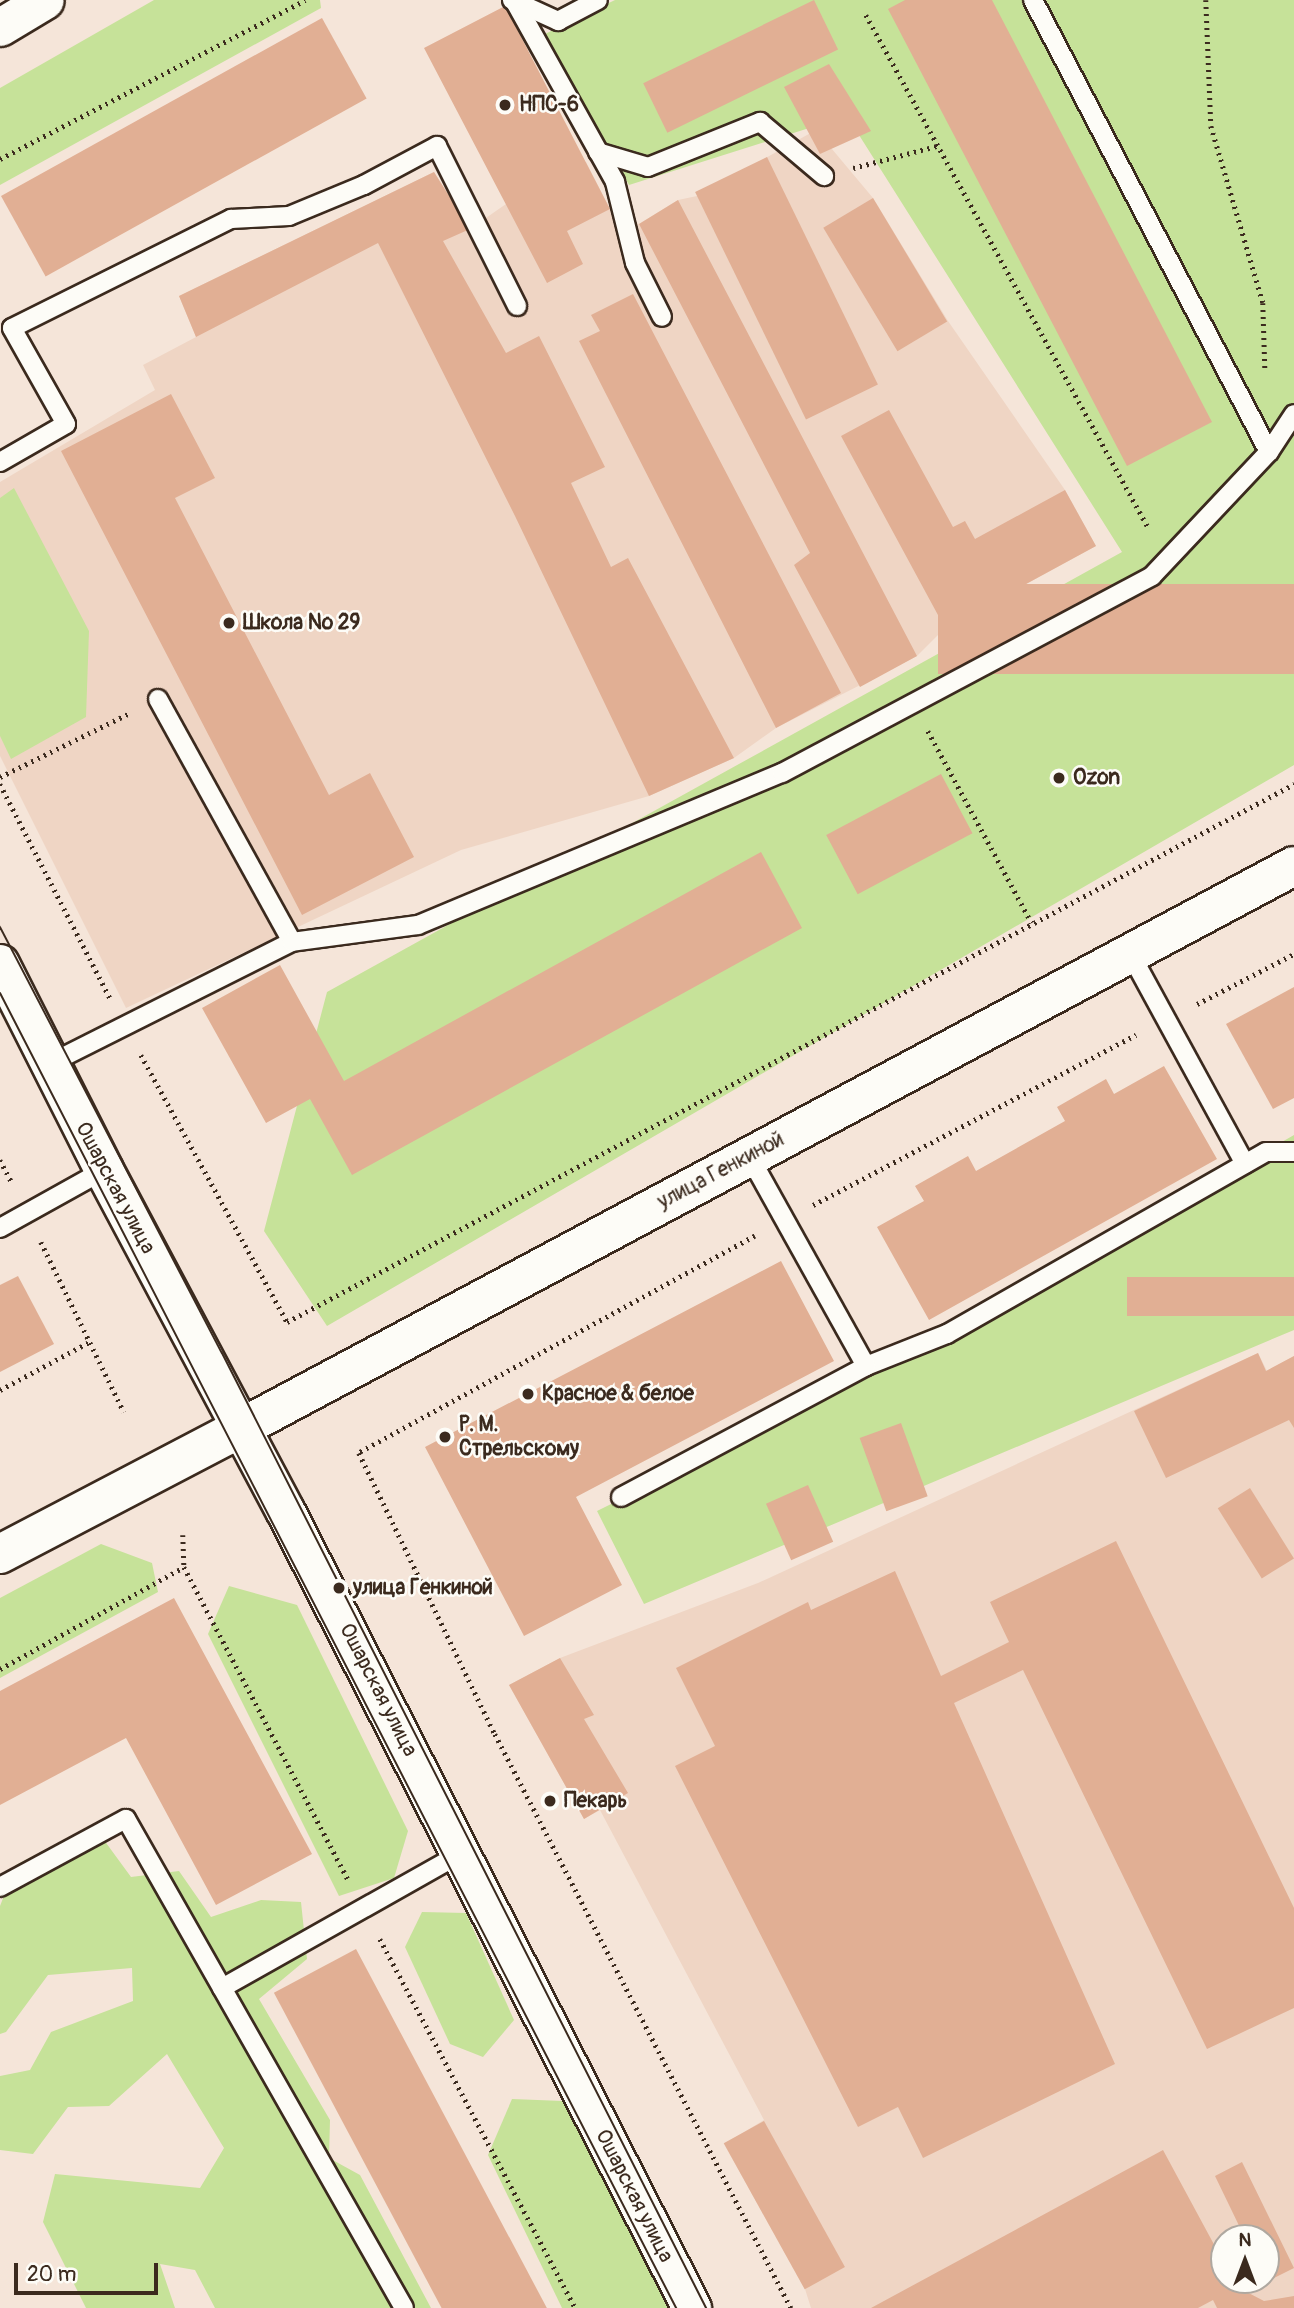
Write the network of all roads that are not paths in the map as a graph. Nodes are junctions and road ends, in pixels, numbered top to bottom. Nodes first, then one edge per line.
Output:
1 (45, 0) edge
2 (598, 0) edge
3 (1033, 0) edge
4 (514, 1) edge
5 (0, 27) edge
6 (598, 152) junction
7 (824, 176) road end
8 (517, 306) dead end
9 (662, 317) dead end
10 (1294, 414) edge
11 (1269, 453) junction
12 (0, 463) edge
13 (158, 699) road end
14 (1294, 866) edge
15 (292, 942) junction
16 (1130, 953) junction
17 (0, 964) edge
18 (51, 1063) junction
19 (1294, 1152) edge
20 (749, 1156) junction
21 (1245, 1164) junction
22 (104, 1170) junction
23 (0, 1228) edge
24 (866, 1366) junction
25 (242, 1428) junction
26 (621, 1497) dead end
27 (0, 1554) edge
28 (460, 1854) junction
29 (0, 1887) edge
30 (222, 1988) junction
31 (404, 2308) edge
32 (692, 2308) edge

1 - 5 street
2 - 4 lane
3 - 11 lane
4 - 6 lane
6 - 7 lane
6 - 9 lane
8 - 12 lane
10 - 11 lane
11 - 15 lane
13 - 15 lane
14 - 16 street, улица Генкиной
15 - 18 lane
16 - 20 street, улица Генкиной
16 - 21 lane
17 - 18 street, Ошарская улица
18 - 22 street, Ошарская улица
19 - 21 lane
20 - 24 lane
20 - 25 street, улица Генкиной
21 - 24 lane
22 - 23 lane
22 - 25 street, Ошарская улица
24 - 26 lane
25 - 27 street, улица Генкиной
25 - 28 street, Ошарская улица
28 - 30 lane
28 - 32 street, Ошарская улица
29 - 30 lane
30 - 31 lane

